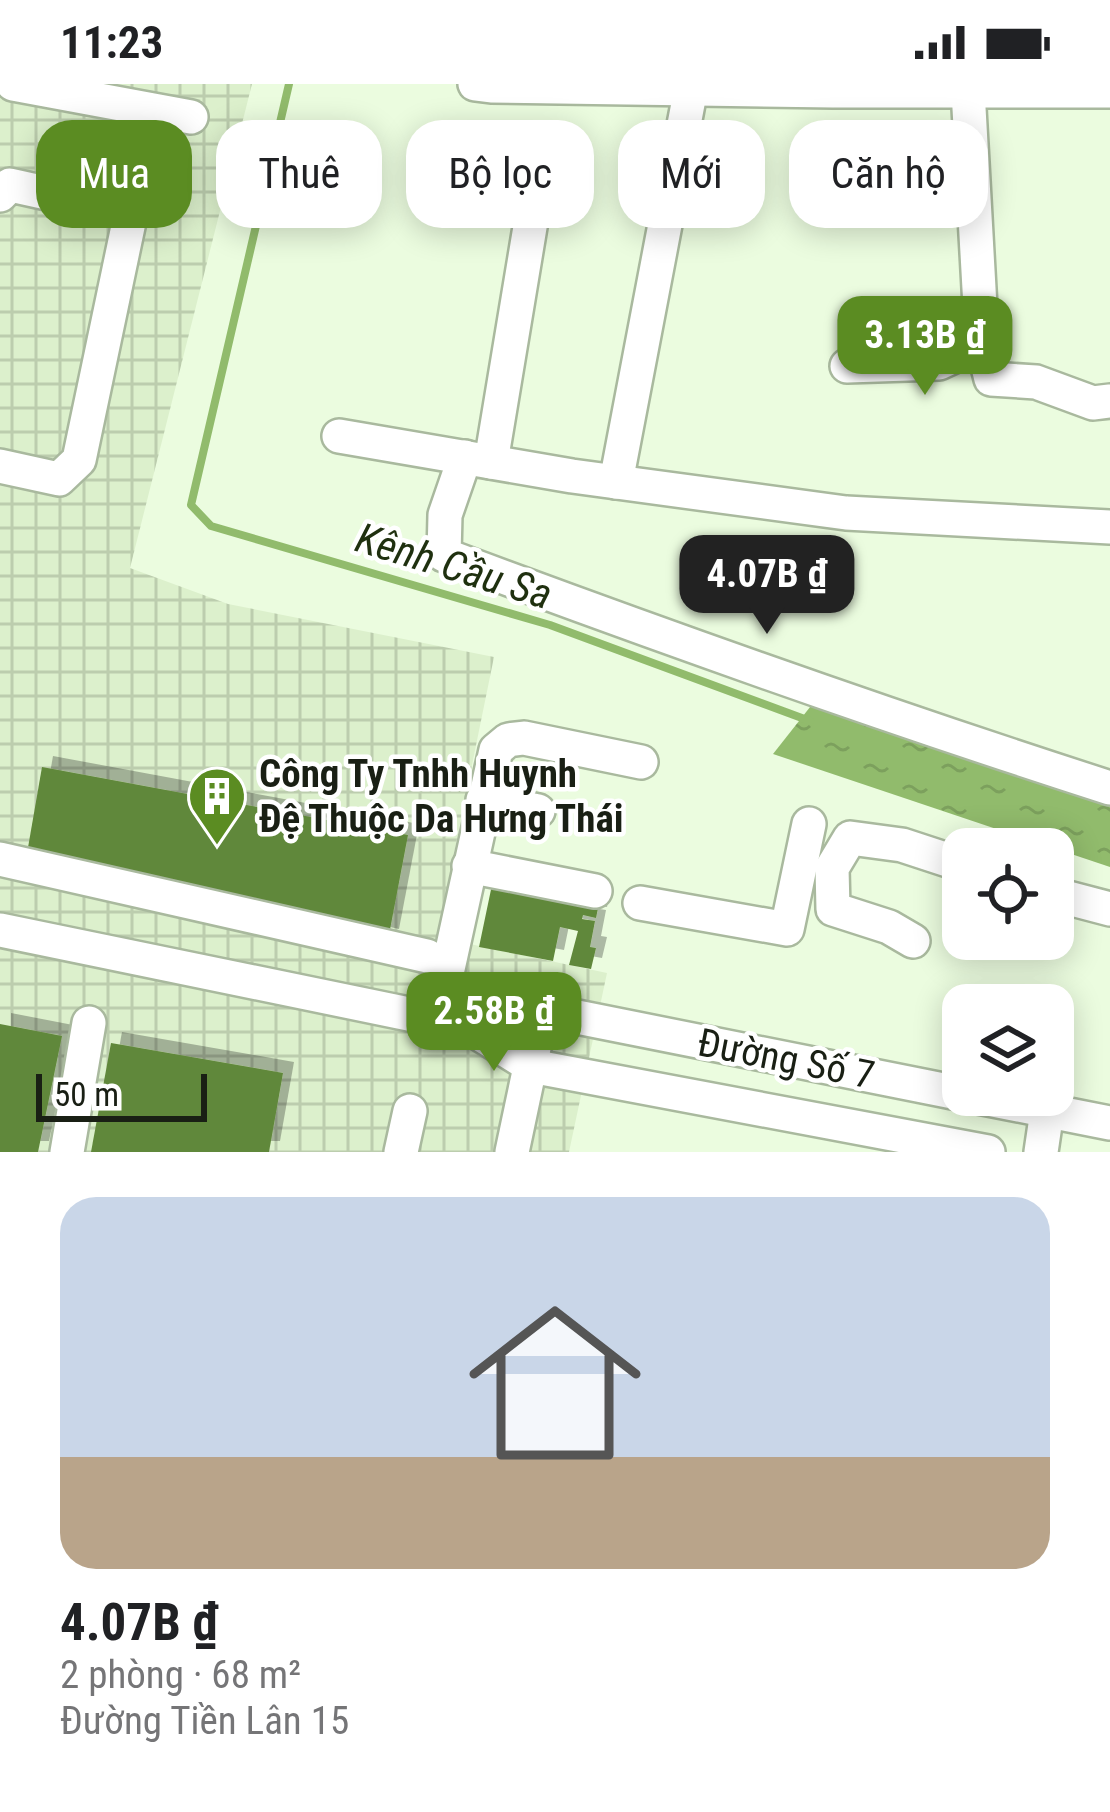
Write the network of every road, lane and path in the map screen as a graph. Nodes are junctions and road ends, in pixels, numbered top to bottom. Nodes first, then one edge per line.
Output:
1 (13, 84) edge
2 (476, 84) edge
3 (671, 86) edge
4 (834, 88) edge
5 (968, 90) junction
6 (1110, 91) edge
7 (191, 116) dead end
8 (0, 195) edge
9 (529, 228) edge
10 (982, 343) junction
11 (847, 366) dead end
12 (1110, 401) edge
13 (339, 436) dead end
14 (478, 460) junction
15 (0, 466) edge
16 (616, 482) junction
17 (1110, 527) edge
18 (641, 761) dead end
19 (1110, 788) edge
20 (483, 800) junction
21 (538, 811) dead end
22 (809, 824) dead end
23 (942, 858) edge
24 (0, 859) edge
25 (469, 866) junction
26 (595, 891) dead end
27 (1074, 900) edge
28 (640, 903) dead end
29 (1110, 909) edge
30 (0, 930) edge
31 (913, 941) dead end
32 (427, 956) dead end
33 (542, 1010) junction
34 (89, 1023) dead end
35 (452, 1023) junction
36 (531, 1066) junction
37 (942, 1090) edge
38 (410, 1112) dead end
39 (1046, 1116) edge
40 (1073, 1116) edge
41 (1110, 1123) edge
42 (67, 1152) edge
43 (401, 1152) edge
44 (512, 1152) edge
45 (988, 1152) edge
46 (1041, 1152) edge

1 - 7 street
2 - 3 street
3 - 4 street
3 - 16 street
4 - 5 street
5 - 6 street
5 - 10 street
8 - 15 street
9 - 14 street
10 - 11 street
10 - 12 street
13 - 14 street
14 - 16 street
14 - 19 street
16 - 17 street
18 - 20 street
20 - 21 street
20 - 25 street
22 - 28 street
23 - 31 street
24 - 32 street
25 - 26 street
25 - 35 street
27 - 29 street
30 - 35 street, Đường Số 7
33 - 35 street, Đường Số 7
33 - 36 street
33 - 37 street, Đường Số 7
34 - 42 street
35 - 36 street, Đường Số 7
36 - 44 street
36 - 45 street, Đường Số 7
38 - 43 street
39 - 46 street
40 - 41 street, Đường Số 7

